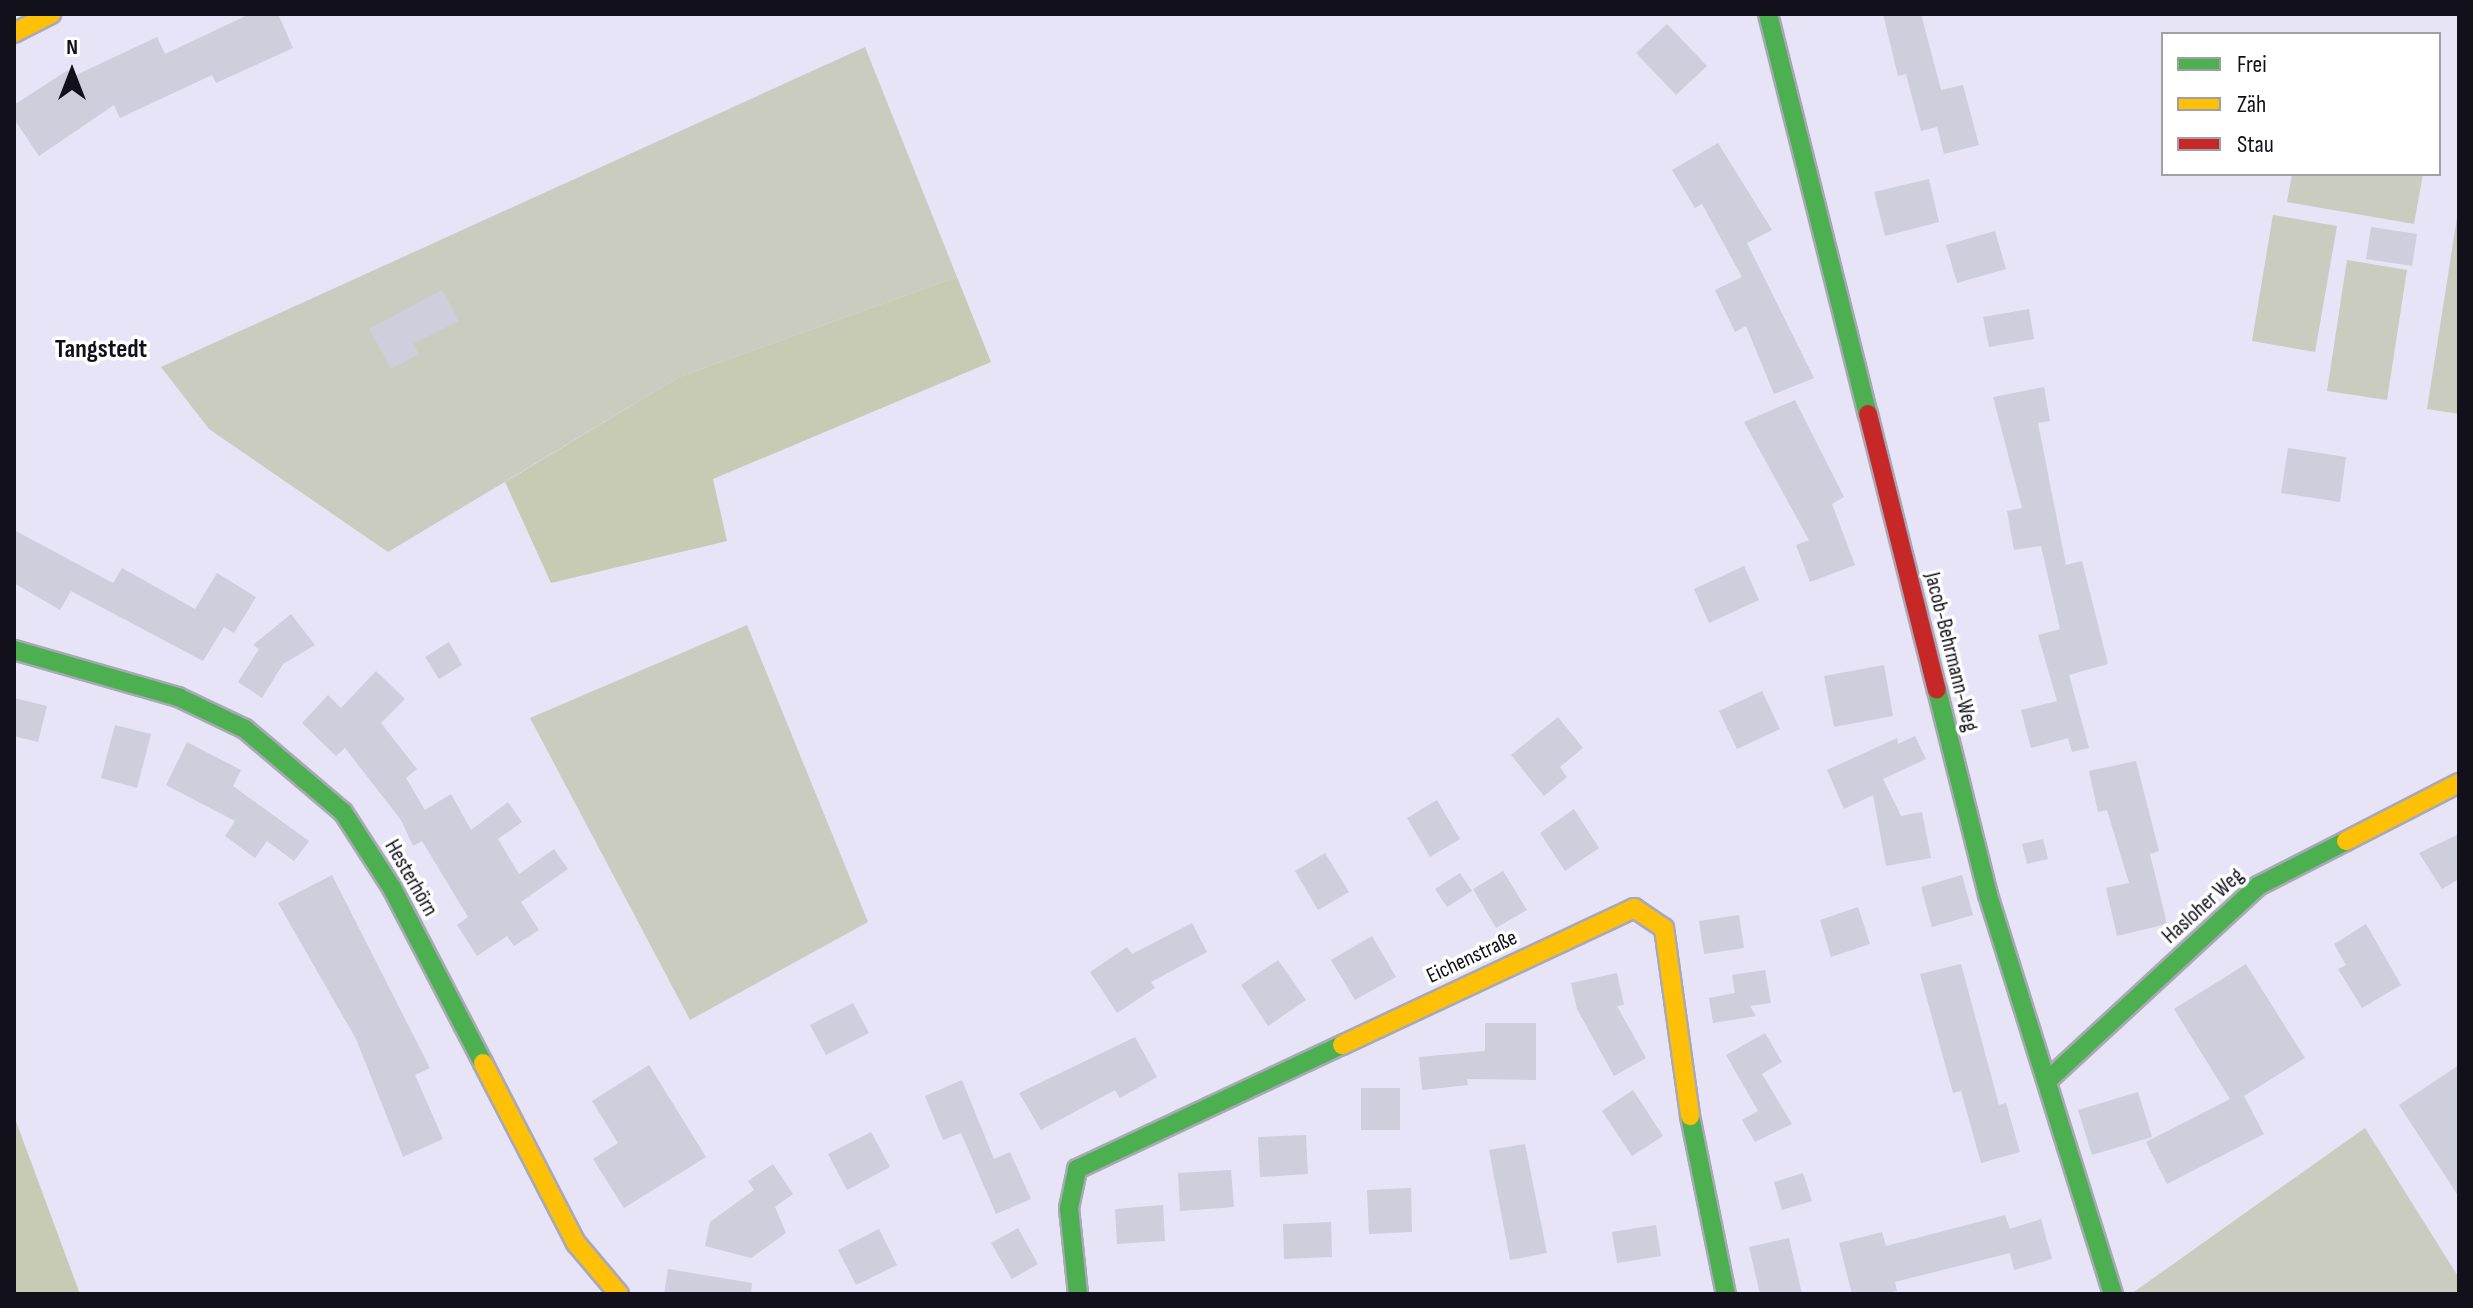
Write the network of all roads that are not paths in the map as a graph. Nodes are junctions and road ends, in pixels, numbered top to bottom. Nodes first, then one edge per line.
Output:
1 (51, 14) edge
2 (1768, 14) edge
3 (14, 33) edge
4 (14, 650) edge
5 (2459, 783) edge
6 (2048, 1080) junction
7 (619, 1294) edge
8 (1078, 1294) edge
9 (1726, 1294) edge
10 (2113, 1294) edge

1 - 3 street
2 - 6 street, Jacob-Behrmann-Weg
4 - 7 street, Hesterhörn
5 - 6 street, Hasloher Weg
6 - 10 street, Jacob-Behrmann-Weg
8 - 9 street, Eichenstraße

